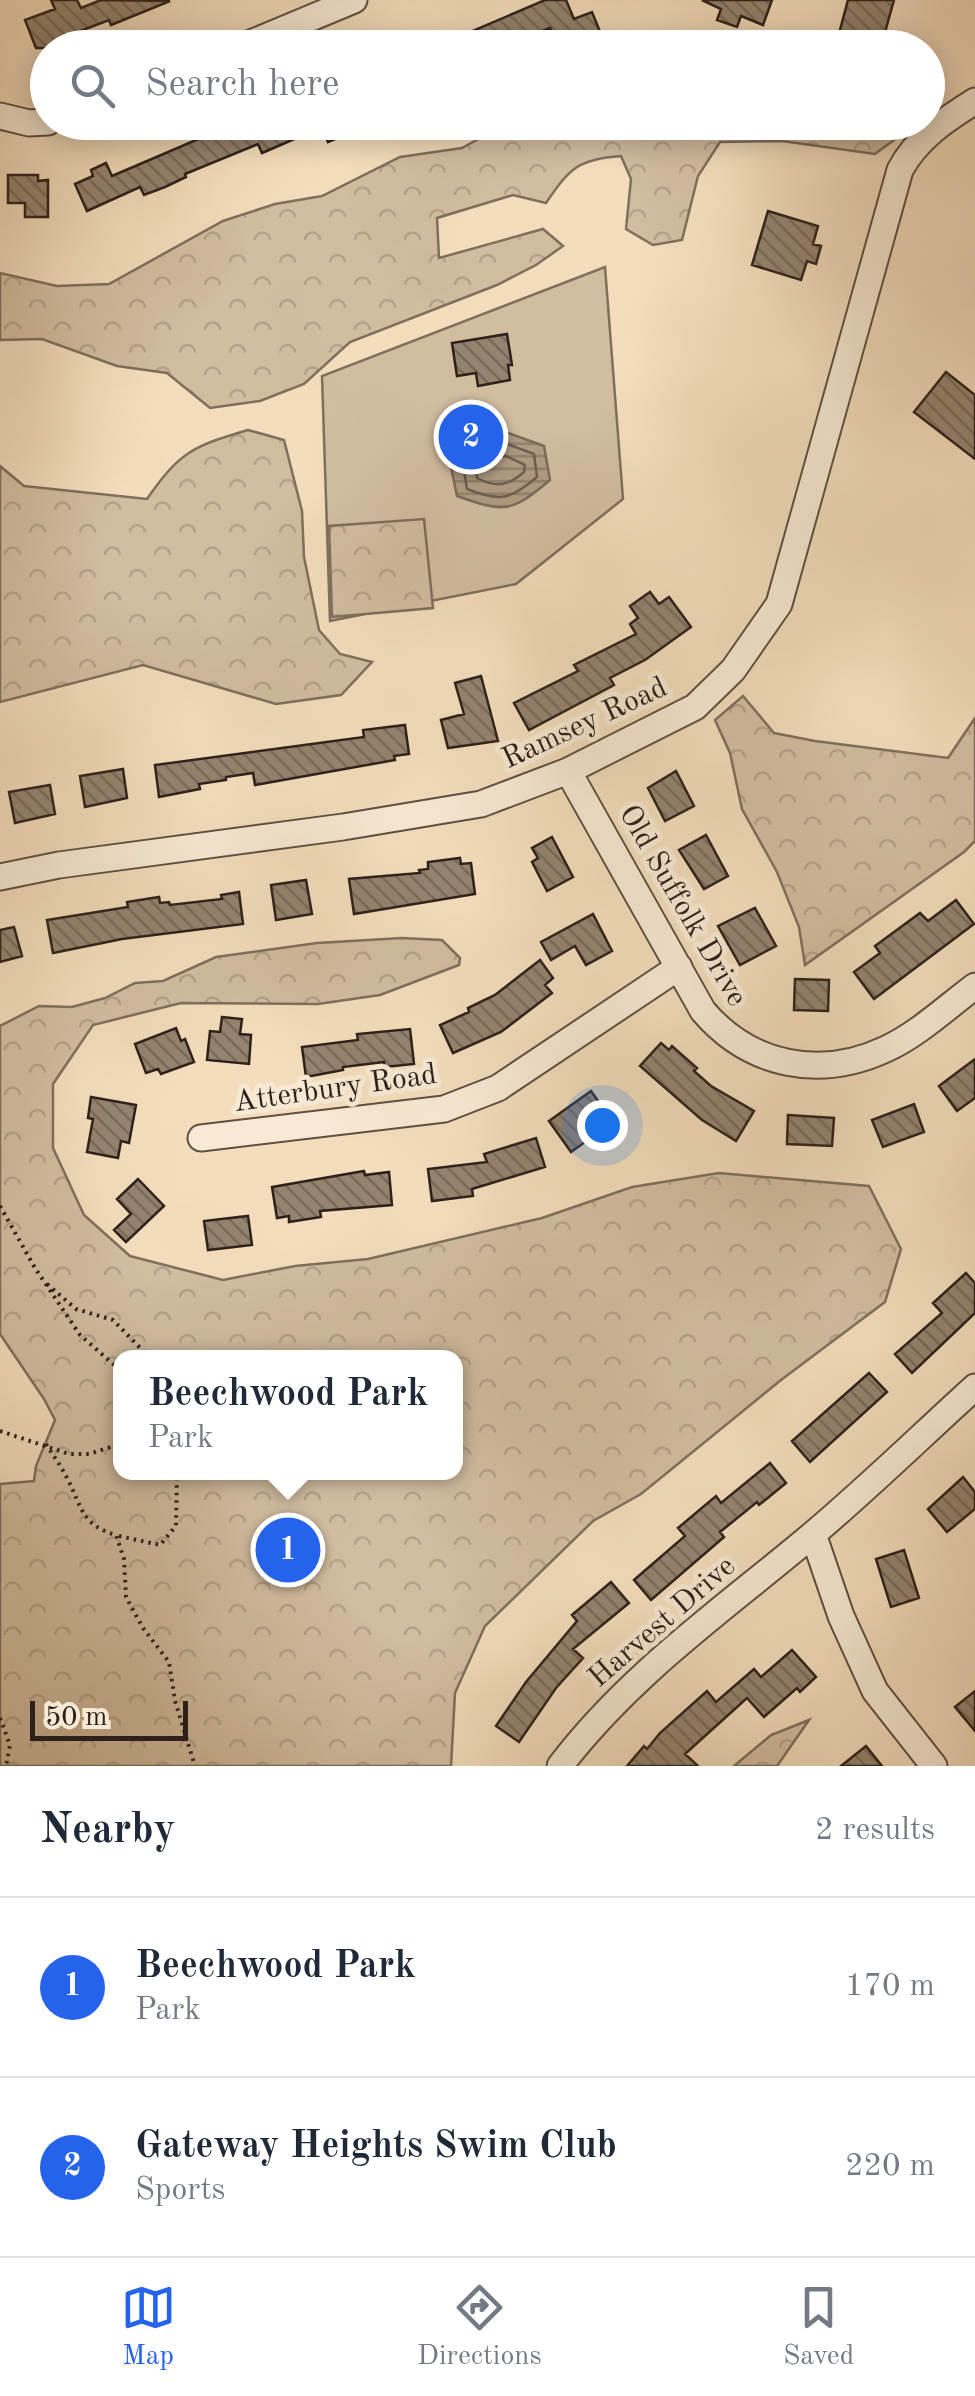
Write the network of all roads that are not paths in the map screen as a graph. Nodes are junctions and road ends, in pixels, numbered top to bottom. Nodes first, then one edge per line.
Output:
1 (354, 0) edge
2 (282, 30) edge
3 (975, 101) edge
4 (0, 116) edge
5 (945, 121) edge
6 (30, 123) edge
7 (923, 140) edge
8 (568, 771) junction
9 (0, 877) edge
10 (679, 967) junction
11 (975, 986) edge
12 (201, 1138) dead end
13 (975, 1387) edge
14 (813, 1534) junction
15 (560, 1766) edge
16 (934, 1766) edge

1 - 2 street
3 - 5 street, Ramsey Road
4 - 6 street
7 - 8 street, Ramsey Road
8 - 9 street, Ramsey Road
8 - 10 street, Old Suffolk Drive
10 - 11 street, Old Suffolk Drive
10 - 12 street, Atterbury Road
13 - 14 street, Harvest Drive
14 - 15 street, Harvest Drive
14 - 16 street

